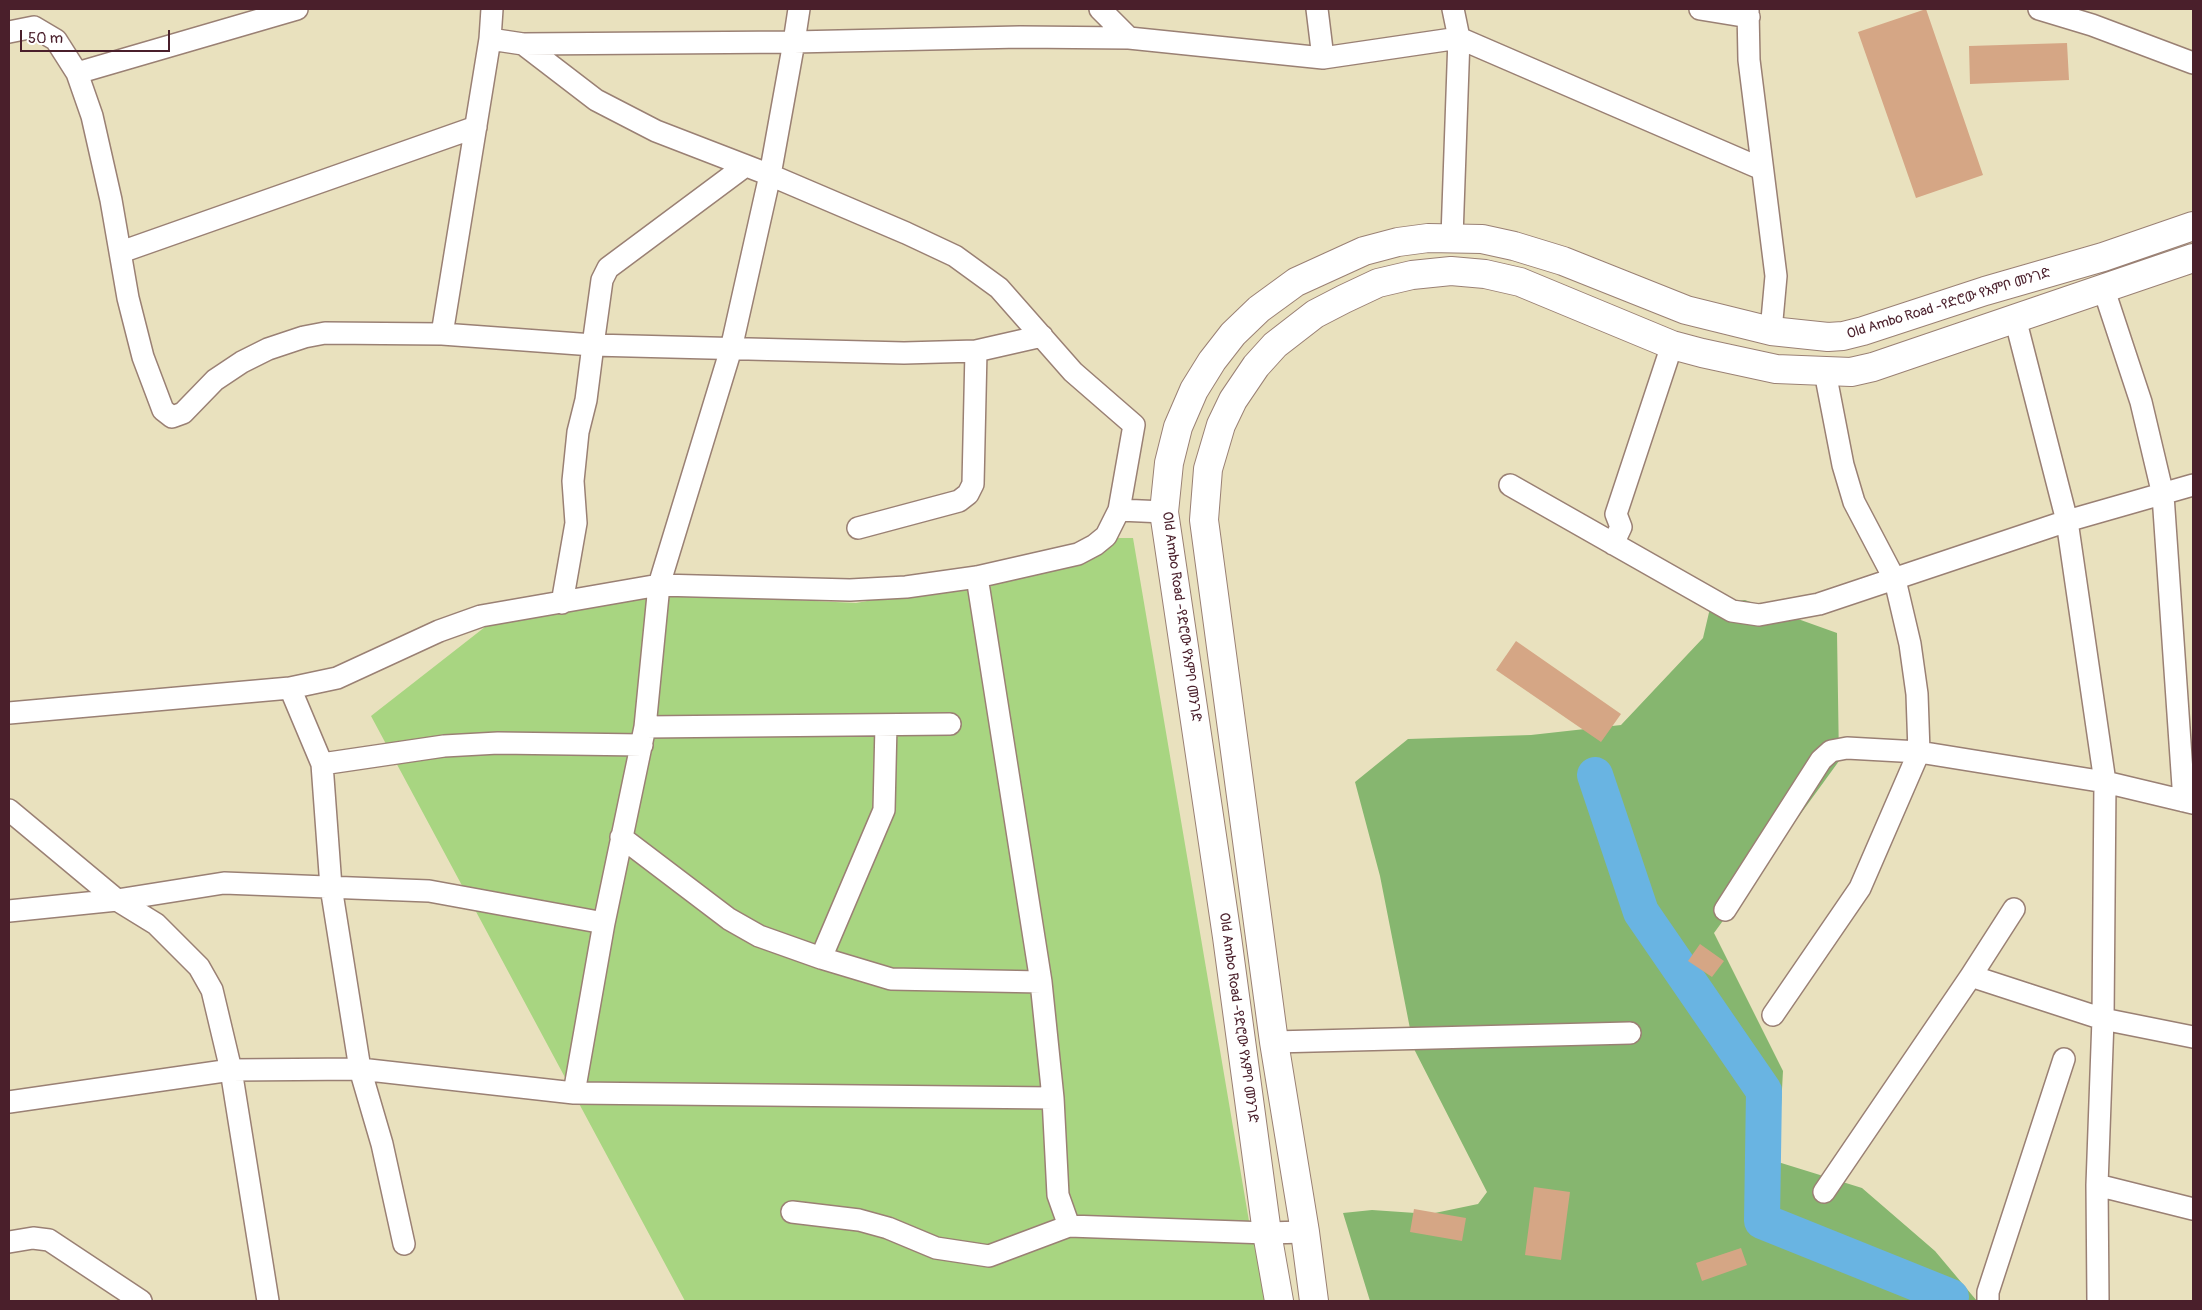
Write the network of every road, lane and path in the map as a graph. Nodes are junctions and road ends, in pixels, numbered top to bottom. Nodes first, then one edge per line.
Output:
1 (297, 9) edge
2 (492, 9) edge
3 (799, 9) edge
4 (1100, 9) edge
5 (1317, 9) edge
6 (1453, 9) edge
7 (1700, 9) edge
8 (2039, 9) edge
9 (1749, 13) edge
10 (9, 32) edge
11 (1129, 38) junction
12 (1460, 38) junction
13 (490, 39) junction
14 (794, 42) junction
15 (523, 44) junction
16 (1323, 58) junction
17 (2193, 63) edge
18 (77, 73) junction
19 (476, 127) junction
20 (745, 166) junction
21 (1762, 169) junction
22 (770, 175) junction
23 (2193, 226) edge
24 (1452, 237) junction
25 (121, 252) junction
26 (2193, 258) edge
27 (1326, 268) junction
28 (2104, 287) junction
29 (1344, 299) junction
30 (2014, 318) junction
31 (1771, 331) junction
32 (442, 334) junction
33 (1042, 336) junction
34 (1672, 345) junction
35 (592, 346) junction
36 (731, 349) junction
37 (976, 351) junction
38 (1825, 372) junction
39 (2193, 485) edge
40 (1510, 486) dead end
41 (2163, 495) junction
42 (1119, 510) junction
43 (1164, 512) junction
44 (2067, 521) junction
45 (858, 528) dead end
46 (1613, 544) junction
47 (977, 577) junction
48 (1895, 580) junction
49 (659, 585) junction
50 (562, 603) junction
51 (290, 688) junction
52 (9, 713) edge
53 (950, 724) dead end
54 (886, 725) junction
55 (643, 736) junction
56 (1919, 752) junction
57 (322, 764) junction
58 (2105, 782) junction
59 (2189, 802) edge
60 (9, 810) edge
61 (621, 838) junction
62 (331, 886) junction
63 (117, 900) junction
64 (2014, 909) dead end
65 (1725, 910) dead end
66 (9, 911) edge
67 (604, 923) junction
68 (821, 958) junction
69 (1971, 976) junction
70 (1041, 982) junction
71 (1773, 1015) dead end
72 (2104, 1019) junction
73 (1630, 1033) dead end
74 (2193, 1038) edge
75 (1274, 1042) junction
76 (2064, 1060) dead end
77 (360, 1069) junction
78 (231, 1070) junction
79 (574, 1093) junction
80 (1053, 1098) junction
81 (9, 1102) edge
82 (2097, 1186) junction
83 (1824, 1192) dead end
84 (2193, 1209) edge
85 (792, 1212) dead end
86 (1069, 1226) junction
87 (1306, 1232) junction
88 (1267, 1233) junction
89 (9, 1242) edge
90 (404, 1244) dead end
91 (141, 1301) edge
92 (268, 1301) edge
93 (1280, 1301) edge
94 (1314, 1301) edge
95 (1988, 1301) edge
96 (2098, 1301) edge

1 - 18 street
2 - 13 street
3 - 14 street
4 - 11 street
5 - 16 street
6 - 12 street
7 - 9 street
8 - 17 street
9 - 21 street
10 - 18 street
11 - 14 street
11 - 16 street
12 - 16 street
12 - 21 street
12 - 24 street
13 - 15 street
13 - 19 street
14 - 15 street
14 - 22 street
15 - 20 street
18 - 25 street
19 - 25 street
19 - 32 street
20 - 22 street
20 - 35 street
21 - 31 street
22 - 33 street
22 - 36 street
23 - 31 main road, Old Ambo Road -የድሮው የአምቦ መንገድ
24 - 27 main road, Old Ambo Road -የድሮው የአምቦ መንገድ
24 - 31 main road, Old Ambo Road -የድሮው የአምቦ መንገድ
25 - 32 street
26 - 28 main road
27 - 29 main road
27 - 43 main road, Old Ambo Road -የድሮው የአምቦ መንገድ
28 - 30 main road
28 - 41 street
29 - 34 main road
29 - 75 main road
30 - 38 main road
30 - 44 street
32 - 35 street
33 - 37 street
33 - 42 street
34 - 38 main road
34 - 46 street
35 - 36 street
35 - 50 street
36 - 37 street
36 - 49 street
37 - 45 street
38 - 48 street
39 - 41 street
40 - 46 street
41 - 44 street
41 - 59 street
42 - 43 street
42 - 47 street
43 - 88 main road, Old Ambo Road -የድሮው የአምቦ መንገድ
44 - 48 street
44 - 58 street
46 - 48 street
47 - 49 street
47 - 70 street
48 - 56 street
49 - 50 street
49 - 55 street
50 - 51 street
51 - 52 street
51 - 57 street
53 - 54 street
54 - 55 street
54 - 68 street
55 - 57 street
55 - 61 street
56 - 58 street
56 - 65 street
56 - 71 street
57 - 62 street
58 - 59 street
58 - 72 street
60 - 63 street
61 - 67 street
61 - 68 street
62 - 63 street
62 - 67 street
62 - 77 street
63 - 66 street
63 - 78 street
64 - 69 street
67 - 79 street
68 - 70 street
69 - 72 street
69 - 83 street
70 - 80 street
72 - 74 street
72 - 82 street
73 - 75 street
75 - 87 main road
76 - 95 street
77 - 78 street
77 - 79 street
77 - 90 street
78 - 81 street
78 - 92 street
79 - 80 street
80 - 86 street
82 - 84 street
82 - 96 street
85 - 86 street
86 - 88 street
87 - 88 street
87 - 94 main road
88 - 93 main road, Old Ambo Road -የድሮው የአምቦ መንገድ
89 - 91 street

